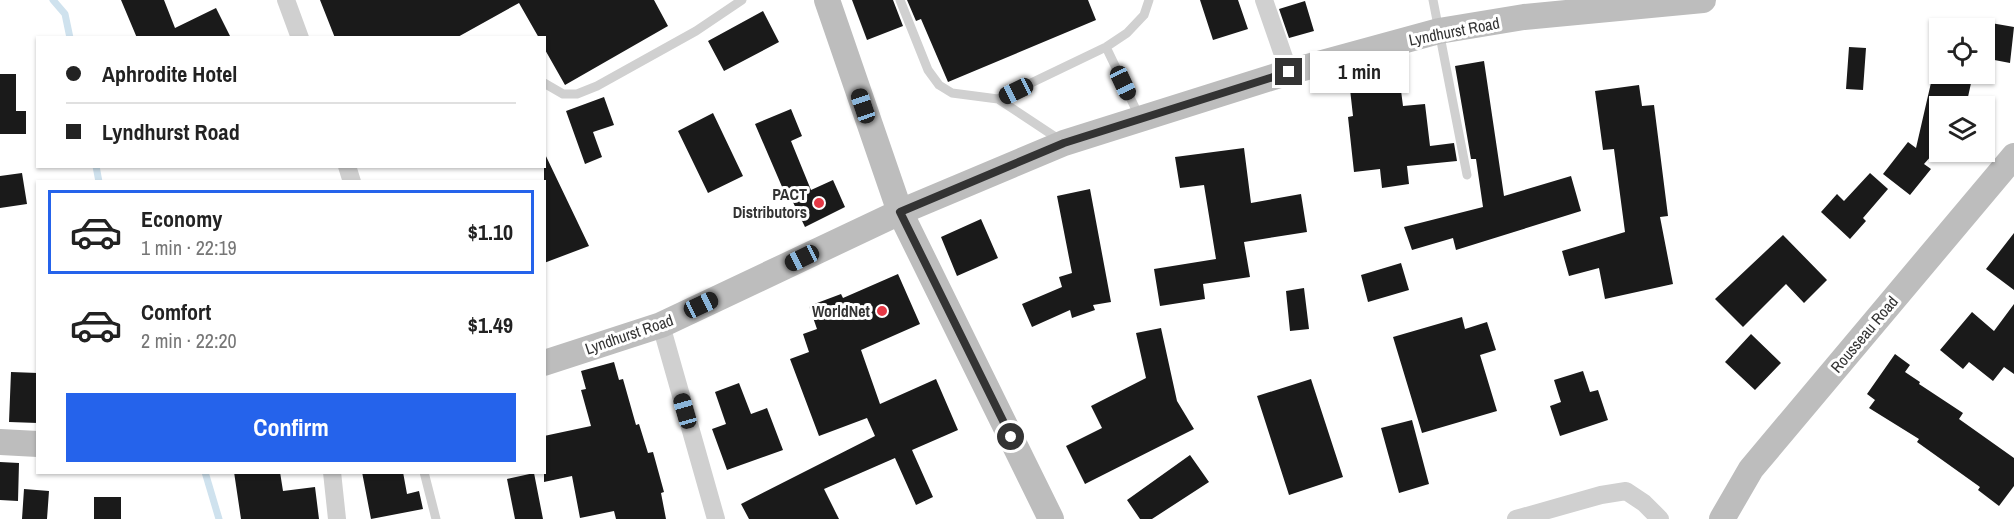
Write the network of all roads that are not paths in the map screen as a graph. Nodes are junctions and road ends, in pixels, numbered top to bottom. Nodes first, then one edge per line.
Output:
1 (286, 0) edge
2 (742, 0) edge
3 (827, 0) edge
4 (900, 0) edge
5 (1149, 0) edge
6 (1264, 0) edge
7 (1433, 0) edge
8 (1703, 0) edge
9 (1439, 31) junction
10 (299, 36) edge
11 (1106, 47) junction
12 (1289, 72) junction
13 (546, 84) edge
14 (998, 99) junction
15 (1140, 118) junction
16 (1064, 143) junction
17 (2014, 156) edge
18 (1467, 176) dead end
19 (900, 212) junction
20 (661, 324) junction
21 (546, 362) edge
22 (0, 442) edge
23 (36, 444) edge
24 (332, 474) edge
25 (425, 474) edge
26 (337, 519) edge
27 (436, 519) edge
28 (716, 519) edge
29 (1051, 519) edge
30 (1516, 519) edge
31 (1659, 519) edge
32 (1722, 519) edge

1 - 10 street
2 - 13 lane
3 - 19 main road
4 - 14 lane
5 - 11 lane
6 - 12 street
7 - 9 lane
8 - 9 main road, Lyndhurst Road
9 - 12 main road, Lyndhurst Road
9 - 18 lane
11 - 14 lane
11 - 15 lane
12 - 15 main road, Lyndhurst Road
14 - 16 lane
15 - 16 main road, Lyndhurst Road
16 - 19 main road, Lyndhurst Road
17 - 32 main road, Rousseau Road
19 - 20 main road, Lyndhurst Road
19 - 29 main road
20 - 21 main road, Lyndhurst Road
20 - 28 street
22 - 23 main road
24 - 26 street
25 - 27 lane
30 - 31 street

